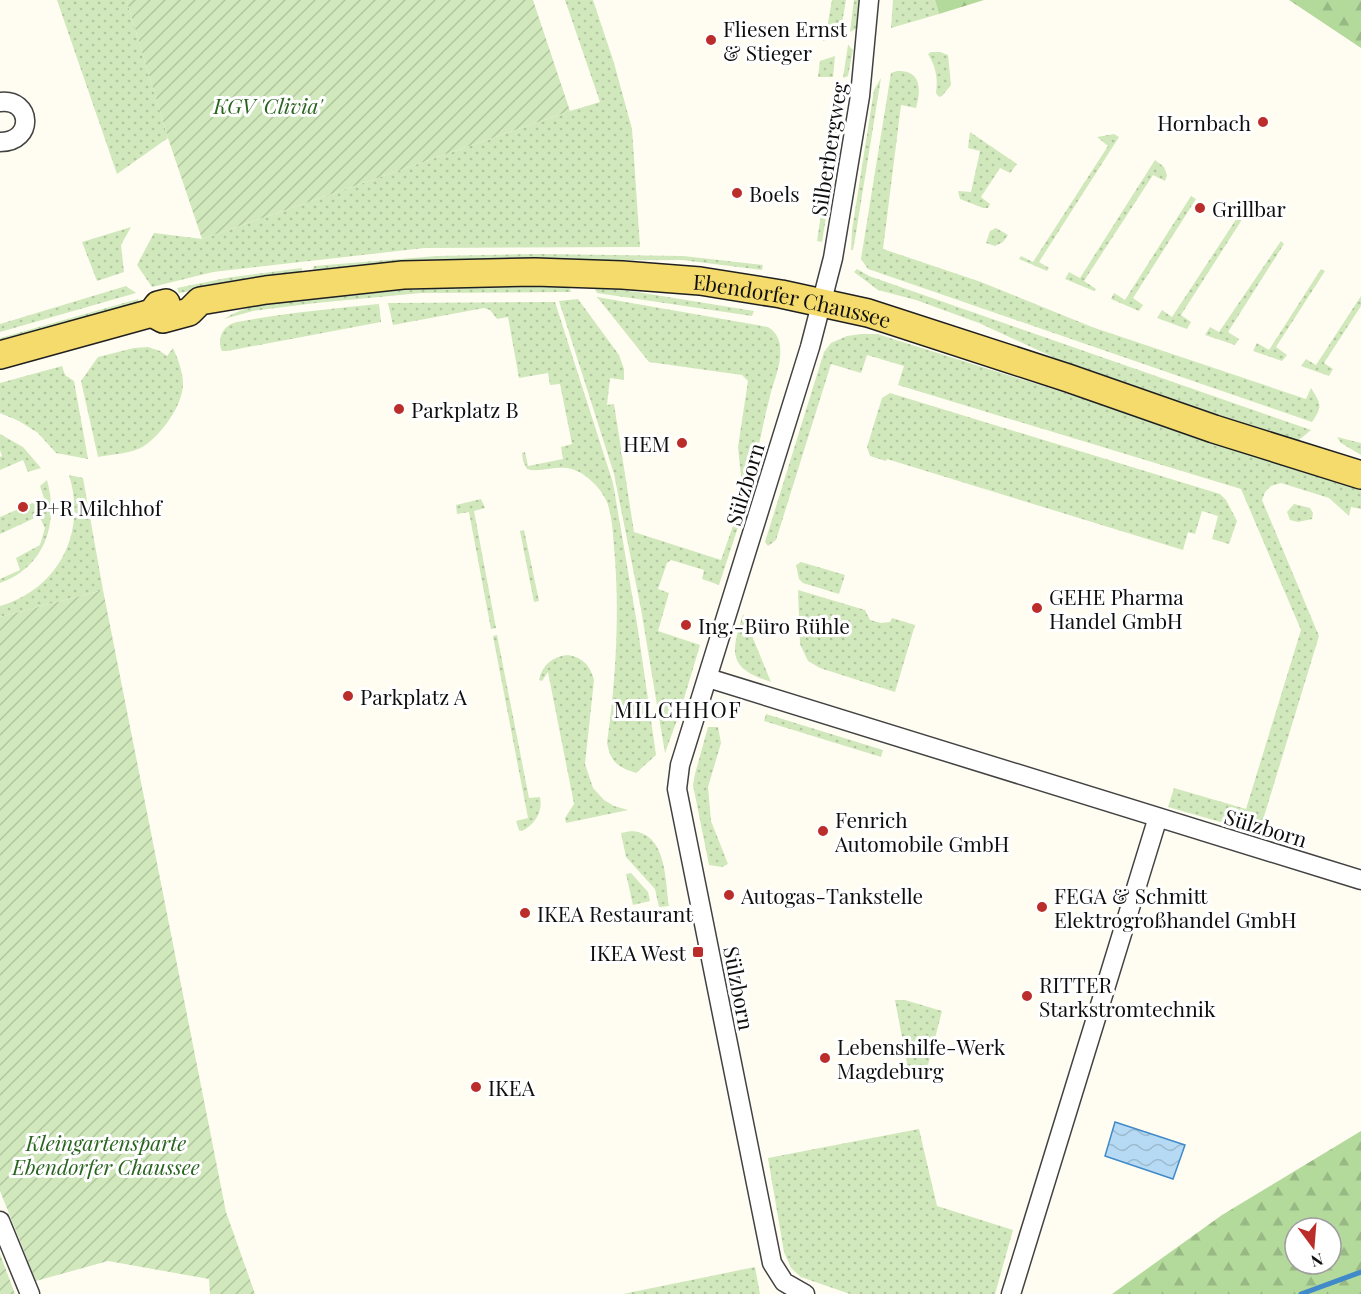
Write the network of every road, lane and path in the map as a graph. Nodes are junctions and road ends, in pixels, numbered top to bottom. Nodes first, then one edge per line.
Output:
1 (869, 0) edge
2 (0, 102) edge
3 (0, 142) edge
4 (821, 303) junction
5 (0, 355) edge
6 (1361, 475) edge
7 (708, 678) junction
8 (1158, 817) junction
9 (1361, 880) edge
10 (0, 1221) edge
11 (30, 1294) edge
12 (805, 1294) edge
13 (1011, 1294) edge

1 - 4 street, Silberbergweg
2 - 3 street
4 - 5 main road, Ebendorfer Chaussee
4 - 6 main road, Ebendorfer Chaussee
4 - 7 street, Sülzborn
7 - 8 street, Sülzborn
7 - 12 street, Sülzborn
8 - 9 street, Sülzborn
8 - 13 street
10 - 11 street

